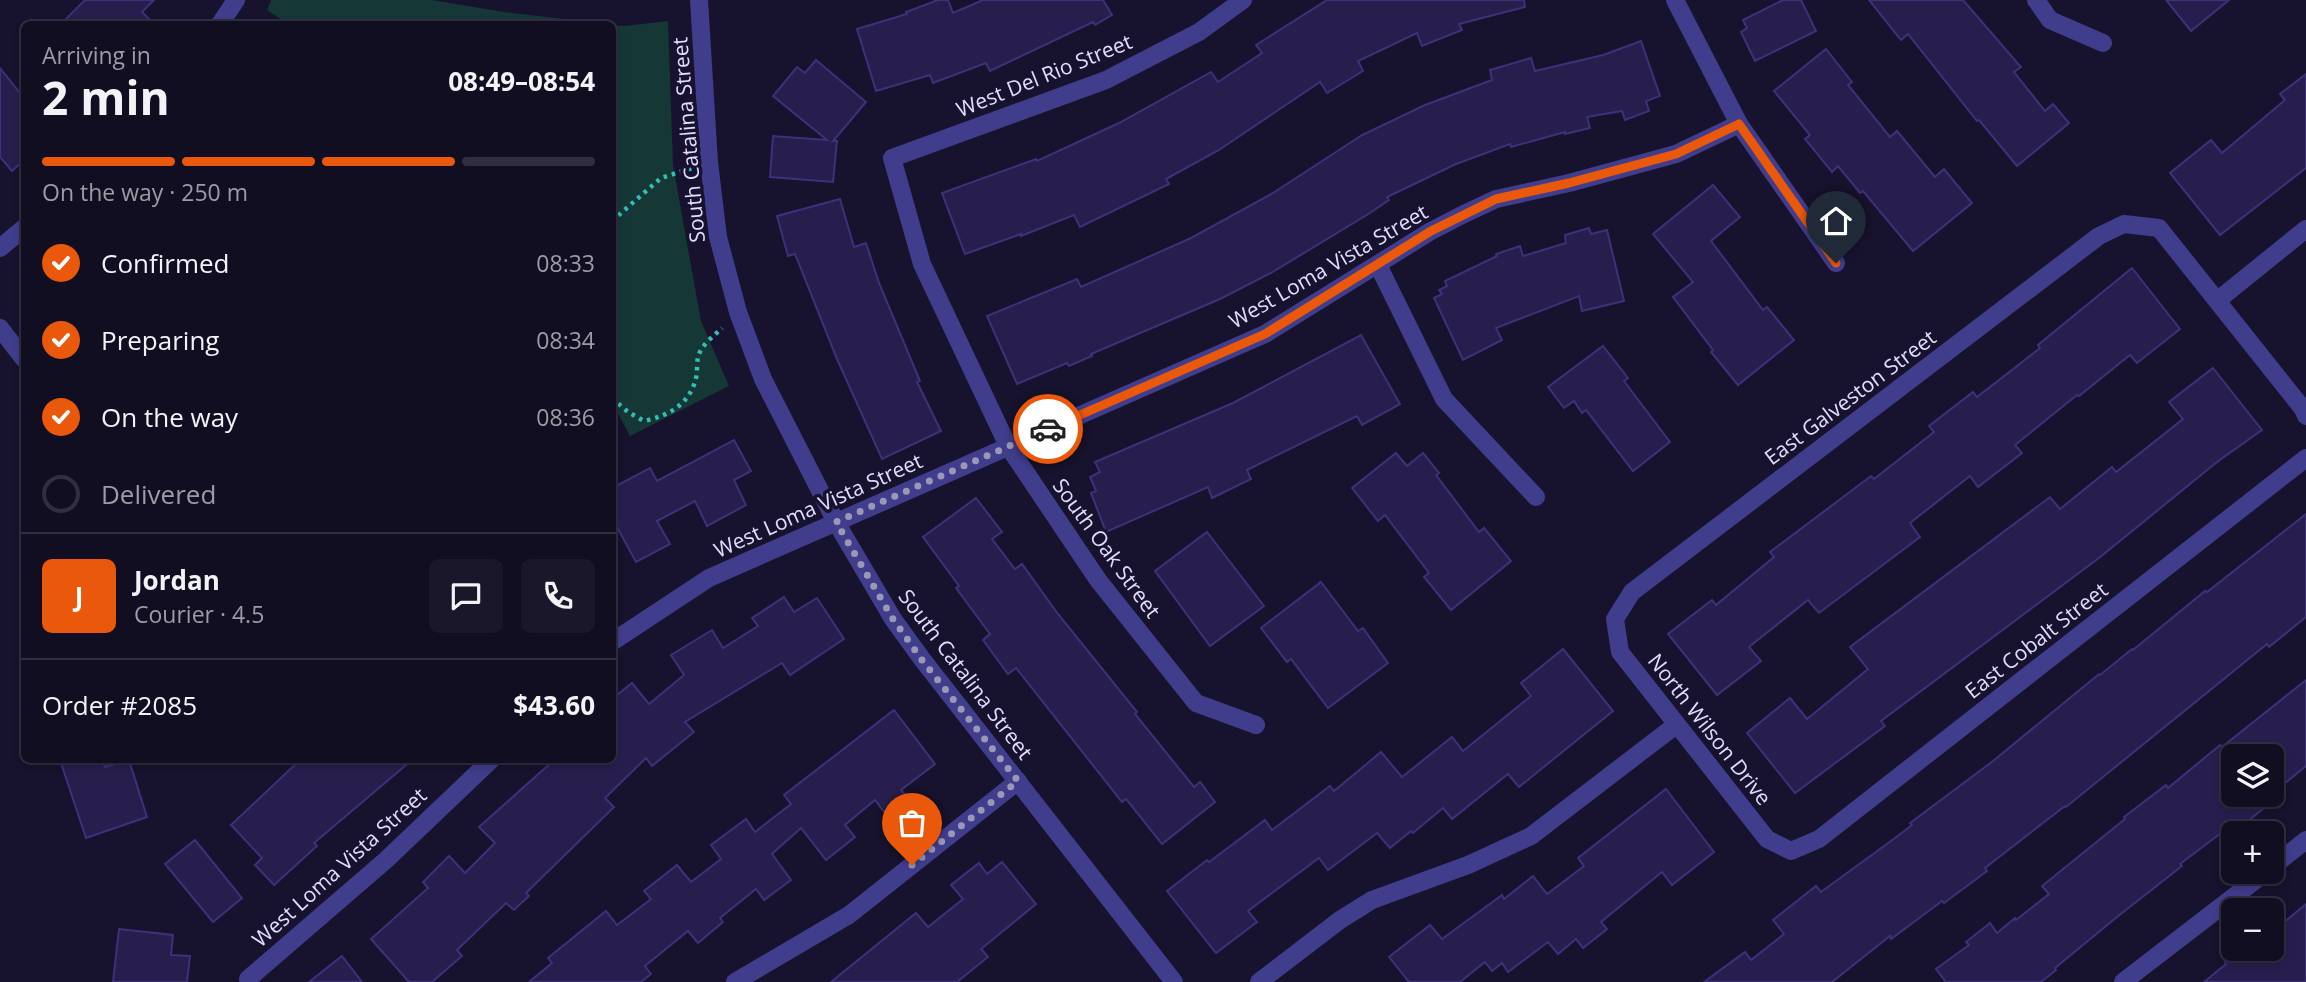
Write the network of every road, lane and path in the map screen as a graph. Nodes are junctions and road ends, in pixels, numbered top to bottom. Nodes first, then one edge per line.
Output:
1 (699, 0) edge
2 (1243, 0) edge
3 (1675, 0) edge
4 (2036, 0) edge
5 (2103, 43) dead end
6 (1739, 124) junction
7 (892, 158) joint
8 (709, 163) junction
9 (616, 217) edge
10 (2306, 229) edge
11 (21, 230) edge
12 (0, 247) edge
13 (1836, 263) dead end
14 (1378, 265) junction
15 (2218, 300) junction
16 (738, 312) junction
17 (0, 328) edge
18 (21, 355) edge
19 (616, 402) edge
20 (2305, 413) edge
21 (1008, 446) junction
22 (2306, 458) edge
23 (1536, 497) dead end
24 (836, 522) junction
25 (1615, 619) joint
26 (616, 639) edge
27 (1256, 725) dead end
28 (1676, 725) junction
29 (488, 763) edge
30 (1018, 781) junction
31 (2306, 841) edge
32 (1791, 851) joint
33 (2284, 858) edge
34 (2250, 884) edge
35 (248, 981) edge
36 (736, 982) edge
37 (1174, 982) edge
38 (1259, 982) edge
39 (2123, 982) edge

1 - 8 street, South Catalina Street
2 - 7 street, West Del Rio Street
3 - 6 street
4 - 5 street
6 - 13 street
6 - 14 street, West Loma Vista Street
7 - 21 street, South Oak Street
8 - 9 path
8 - 16 street, South Catalina Street
10 - 15 street
11 - 12 street
14 - 21 street, West Loma Vista Street
14 - 23 street
15 - 20 street
15 - 25 street, East Galveston Street
16 - 19 path
16 - 24 street, South Catalina Street
17 - 18 street
21 - 24 street, West Loma Vista Street
21 - 27 street, South Oak Street
22 - 32 street, East Cobalt Street
24 - 26 street, West Loma Vista Street
24 - 30 street, South Catalina Street
25 - 28 street, North Wilson Drive
28 - 32 street, North Wilson Drive
28 - 38 street
29 - 35 street, West Loma Vista Street
30 - 36 street
30 - 37 street, South Catalina Street
31 - 33 street
34 - 39 street

